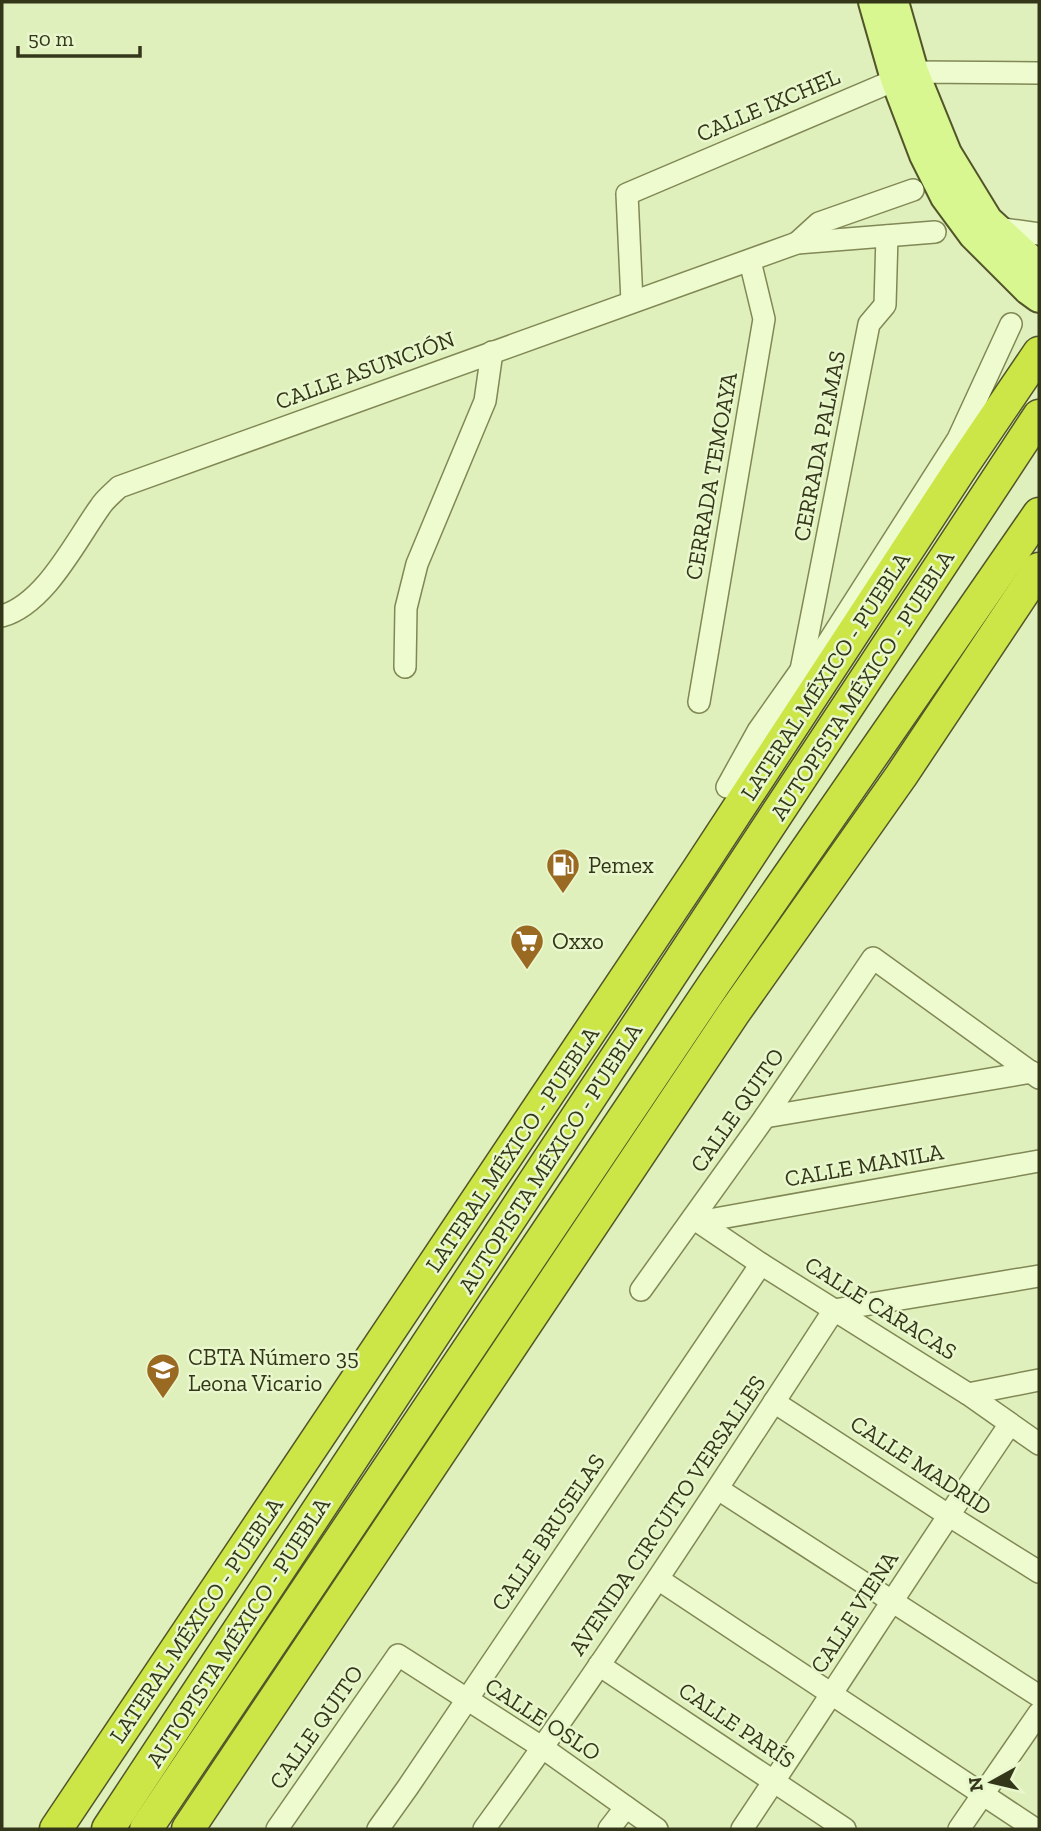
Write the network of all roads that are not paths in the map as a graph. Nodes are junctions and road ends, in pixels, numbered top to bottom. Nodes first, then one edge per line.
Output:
1 (873, 2) edge
2 (894, 2) edge
3 (1039, 73) edge
4 (905, 76) junction
5 (913, 190) dead end
6 (997, 228) junction
7 (935, 232) dead end
8 (1039, 234) edge
9 (887, 236) junction
10 (797, 243) junction
11 (750, 261) junction
12 (1039, 267) edge
13 (1039, 298) edge
14 (632, 302) junction
15 (1011, 324) dead end
16 (492, 352) junction
17 (1039, 353) edge
18 (1039, 416) edge
19 (1036, 518) edge
20 (1039, 569) edge
21 (2, 616) edge
22 (848, 627) junction
23 (405, 667) dead end
24 (801, 670) junction
25 (699, 702) dead end
26 (727, 787) dead end
27 (1035, 1075) edge
28 (765, 1117) junction
29 (1039, 1161) edge
30 (696, 1220) junction
31 (761, 1264) junction
32 (1039, 1276) edge
33 (641, 1290) dead end
34 (834, 1310) junction
35 (1039, 1380) edge
36 (968, 1394) junction
37 (774, 1402) junction
38 (1010, 1424) junction
39 (1039, 1444) edge
40 (308, 1452) junction
41 (718, 1489) junction
42 (948, 1515) junction
43 (1039, 1572) edge
44 (658, 1578) junction
45 (892, 1602) junction
46 (398, 1655) joint
47 (599, 1665) junction
48 (833, 1693) junction
49 (1039, 1696) edge
50 (466, 1700) junction
51 (1039, 1713) edge
52 (543, 1748) junction
53 (155, 1758) junction
54 (774, 1781) junction
55 (984, 1795) junction
56 (626, 1807) junction
57 (56, 1829) edge
58 (108, 1829) edge
59 (146, 1829) edge
60 (188, 1829) edge
61 (277, 1829) edge
62 (377, 1829) edge
63 (484, 1829) edge
64 (609, 1829) edge
65 (657, 1829) edge
66 (742, 1829) edge
67 (845, 1829) edge
68 (959, 1829) edge
69 (1035, 1829) edge

1 - 4 main road
2 - 4 main road
3 - 4 street, CALLE IXCHEL
4 - 6 main road
4 - 13 main road
4 - 14 street, CALLE IXCHEL
5 - 10 street, CALLE ASUNCIÓN
6 - 8 street
6 - 12 main road
7 - 9 street, CALLE ASUNCIÓN
9 - 10 street, CALLE ASUNCIÓN
9 - 24 street, CERRADA PALMAS
10 - 11 street, CALLE ASUNCIÓN
11 - 14 street, CALLE ASUNCIÓN
11 - 25 street, CERRADA TEMOAYA
14 - 16 street, CALLE ASUNCIÓN
15 - 22 street
16 - 21 street, CALLE ASUNCIÓN
16 - 23 street
17 - 22 highway, LATERAL MÉXICO - PUEBLA
18 - 53 highway, AUTOPISTA MÉXICO - PUEBLA
19 - 59 highway, AUTOPISTA MÉXICO - PUEBLA
20 - 60 highway
22 - 24 street
22 - 40 highway, LATERAL MÉXICO - PUEBLA
24 - 26 street
27 - 28 street
27 - 28 street, CALLE QUITO
28 - 30 street, CALLE QUITO
29 - 30 street, CALLE MANILA
30 - 31 street, CALLE CARACAS
30 - 33 street, CALLE QUITO
31 - 34 street, CALLE CARACAS
31 - 50 street, CALLE BRUSELAS
32 - 34 street
34 - 36 street, CALLE CARACAS
34 - 37 street, AVENIDA CIRCUITO VERSALLES
35 - 36 street
36 - 38 street, CALLE CARACAS
37 - 41 street, AVENIDA CIRCUITO VERSALLES
37 - 42 street, CALLE MADRID
38 - 39 street, CALLE CARACAS
38 - 42 street, CALLE VIENA
40 - 53 highway
40 - 57 highway, LATERAL MÉXICO - PUEBLA
41 - 44 street, AVENIDA CIRCUITO VERSALLES
41 - 45 street
42 - 43 street, CALLE MADRID
42 - 45 street, CALLE VIENA
44 - 47 street, AVENIDA CIRCUITO VERSALLES
44 - 48 street
45 - 48 street, CALLE VIENA
45 - 49 street
46 - 50 street, CALLE OSLO
46 - 61 street, CALLE QUITO
47 - 52 street, AVENIDA CIRCUITO VERSALLES
47 - 54 street, CALLE PARÍS
48 - 54 street, CALLE VIENA
48 - 55 street
50 - 52 street, CALLE OSLO
50 - 62 street, CALLE BRUSELAS
51 - 55 street
52 - 56 street, CALLE OSLO
52 - 63 street, AVENIDA CIRCUITO VERSALLES
53 - 58 highway, AUTOPISTA MÉXICO - PUEBLA
54 - 66 street, CALLE VIENA
54 - 67 street, CALLE PARÍS
55 - 68 street
55 - 69 street
56 - 64 street
56 - 65 street, CALLE OSLO

